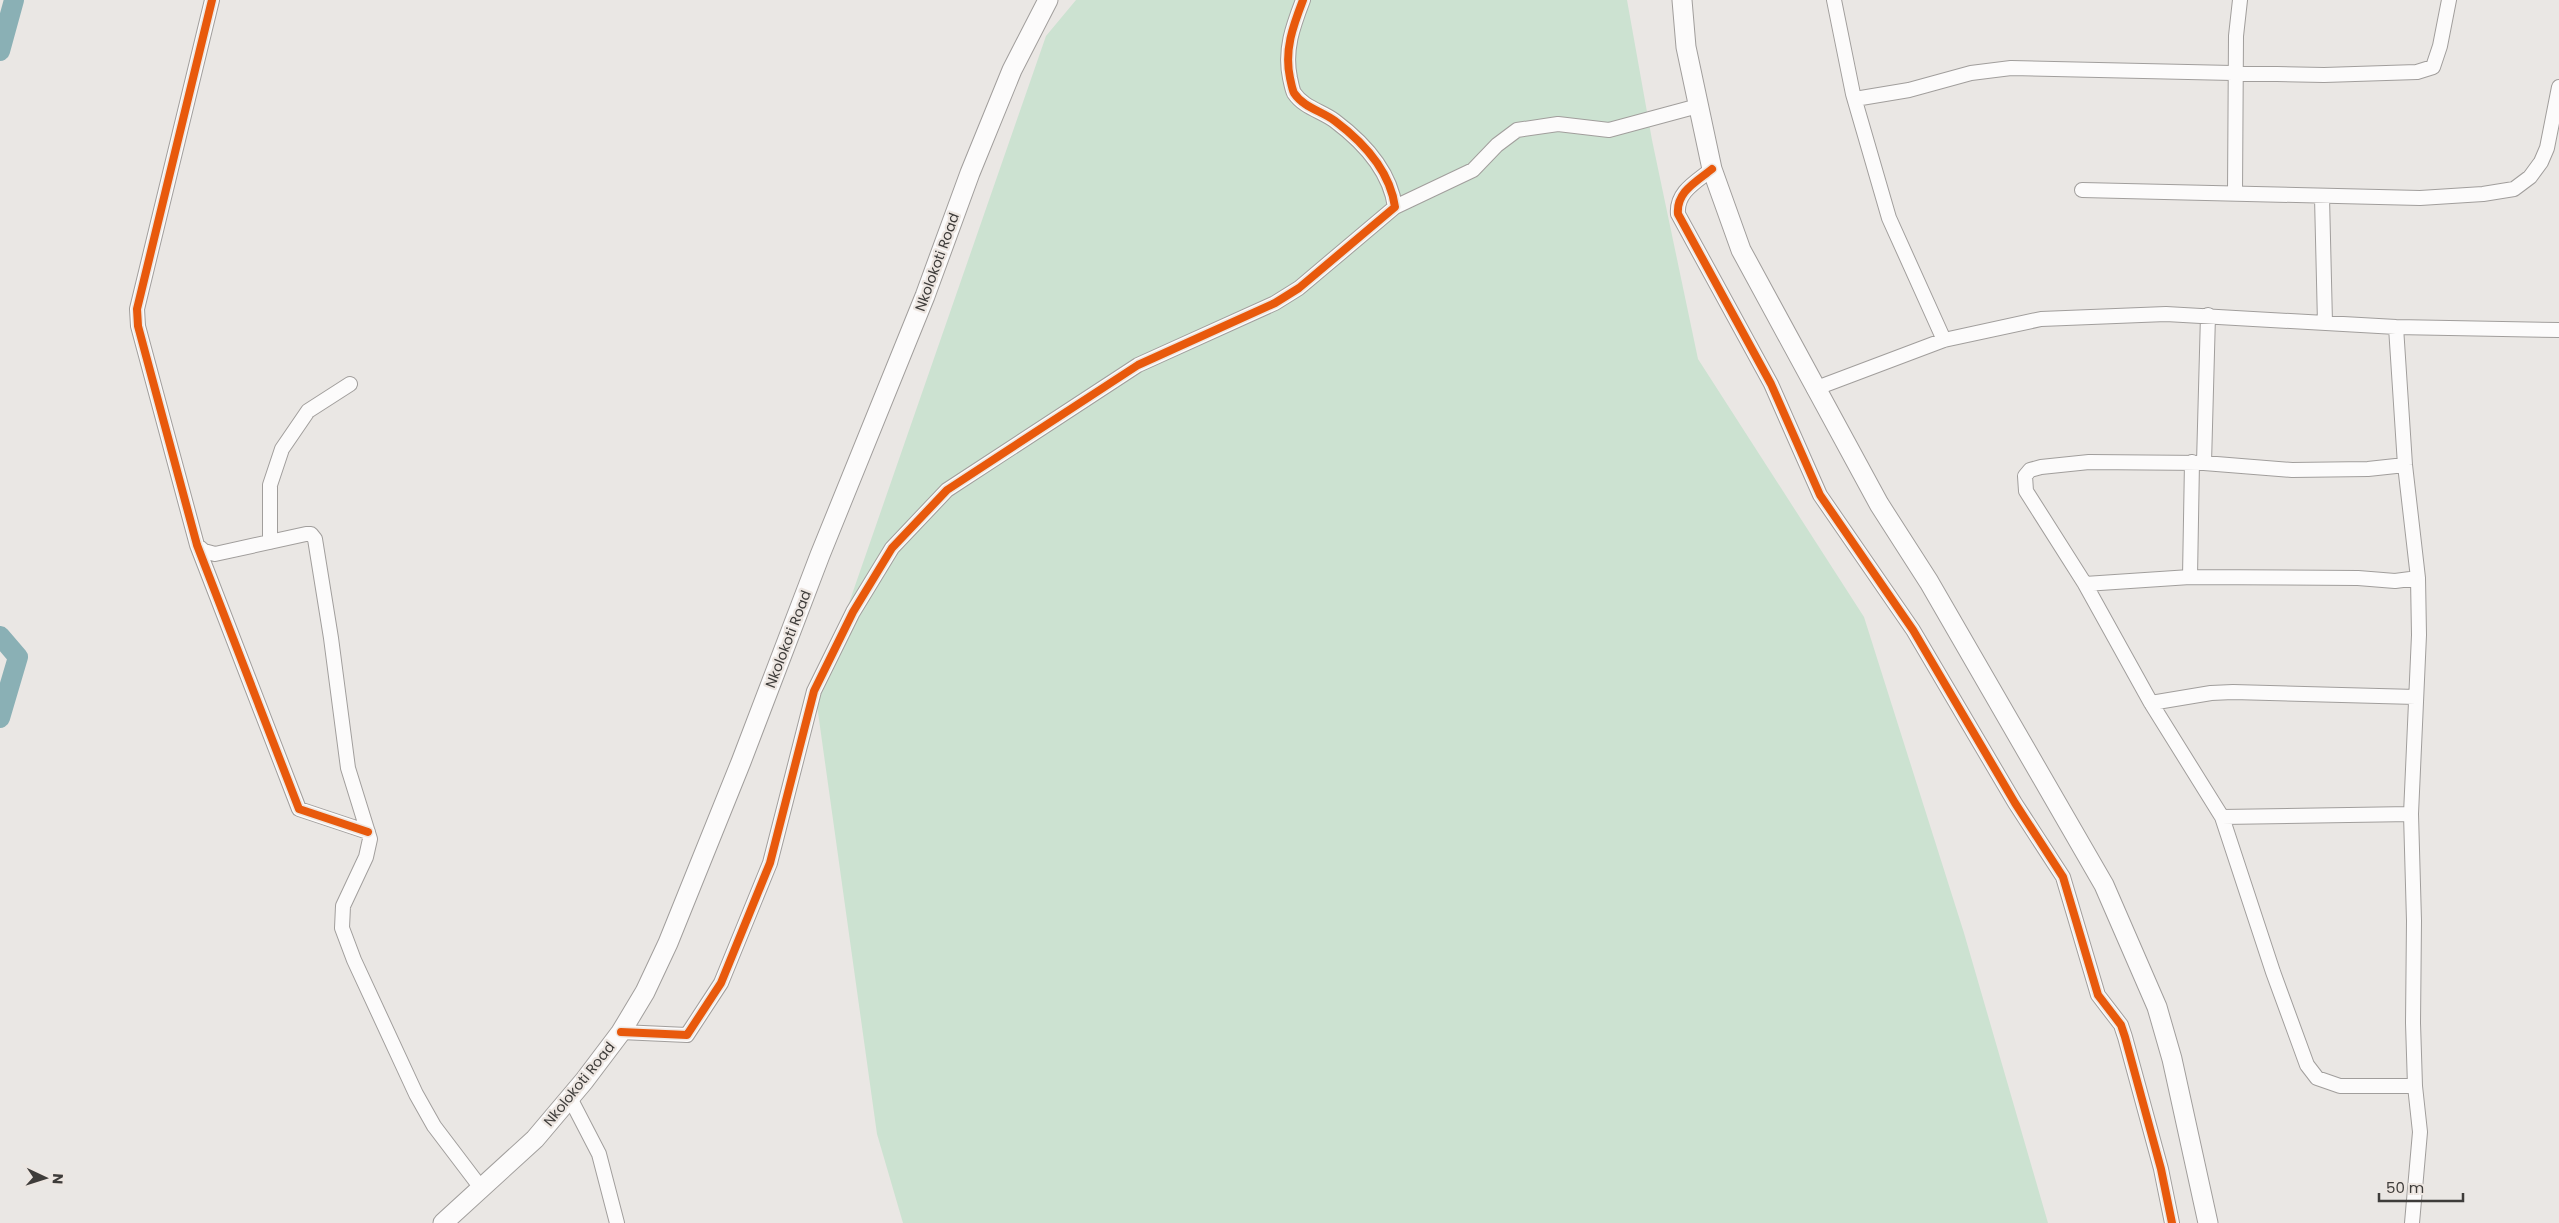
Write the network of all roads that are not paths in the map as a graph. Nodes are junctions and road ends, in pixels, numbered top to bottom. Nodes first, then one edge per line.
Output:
1 (212, 0) edge
2 (1048, 0) edge
3 (1303, 0) edge
4 (1682, 0) edge
5 (1834, 0) edge
6 (2240, 0) edge
7 (2449, 0) edge
8 (2236, 71) junction
9 (2559, 87) edge
10 (1855, 98) junction
11 (1698, 106) junction
12 (1712, 169) junction
13 (2082, 190) dead end
14 (2235, 192) junction
15 (2322, 196) junction
16 (1395, 207) junction
17 (2208, 315) junction
18 (2325, 323) junction
19 (2396, 327) junction
20 (2559, 330) edge
21 (1944, 340) junction
22 (350, 384) dead end
23 (1814, 389) junction
24 (2198, 462) junction
25 (2405, 465) junction
26 (270, 542) junction
27 (197, 545) junction
28 (2190, 577) junction
29 (2418, 578) junction
30 (2085, 584) junction
31 (2416, 697) junction
32 (2151, 703) junction
33 (2411, 814) junction
34 (2222, 816) junction
35 (368, 832) junction
36 (621, 1032) junction
37 (2415, 1086) junction
38 (570, 1098) junction
39 (481, 1188) junction
40 (443, 1223) edge
41 (617, 1223) edge
42 (2172, 1223) edge
43 (2208, 1223) edge
44 (2412, 1223) edge

1 - 27 street
2 - 36 main road, Nkolokoti Road
3 - 16 street
4 - 11 main road
5 - 10 street
6 - 8 street
7 - 8 street
8 - 10 street
8 - 14 street
9 - 15 street
10 - 21 street
11 - 12 main road
11 - 16 street
12 - 23 main road
12 - 42 street
13 - 14 street
14 - 15 street
15 - 18 street
16 - 36 street
17 - 18 street
17 - 21 street
17 - 24 street
18 - 19 street
19 - 20 street
19 - 25 street
21 - 23 street
22 - 26 street
23 - 43 main road
24 - 25 street
24 - 28 street
24 - 30 street
25 - 29 street
26 - 27 street
26 - 35 street
27 - 35 street
28 - 29 street
28 - 30 street
29 - 31 street
30 - 32 street
31 - 32 street
31 - 33 street
32 - 34 street
33 - 34 street
33 - 37 street
34 - 37 street
35 - 39 street
36 - 38 main road, Nkolokoti Road
37 - 44 street
38 - 39 main road, Nkolokoti Road
38 - 41 street
39 - 40 main road, Nkolokoti Road

